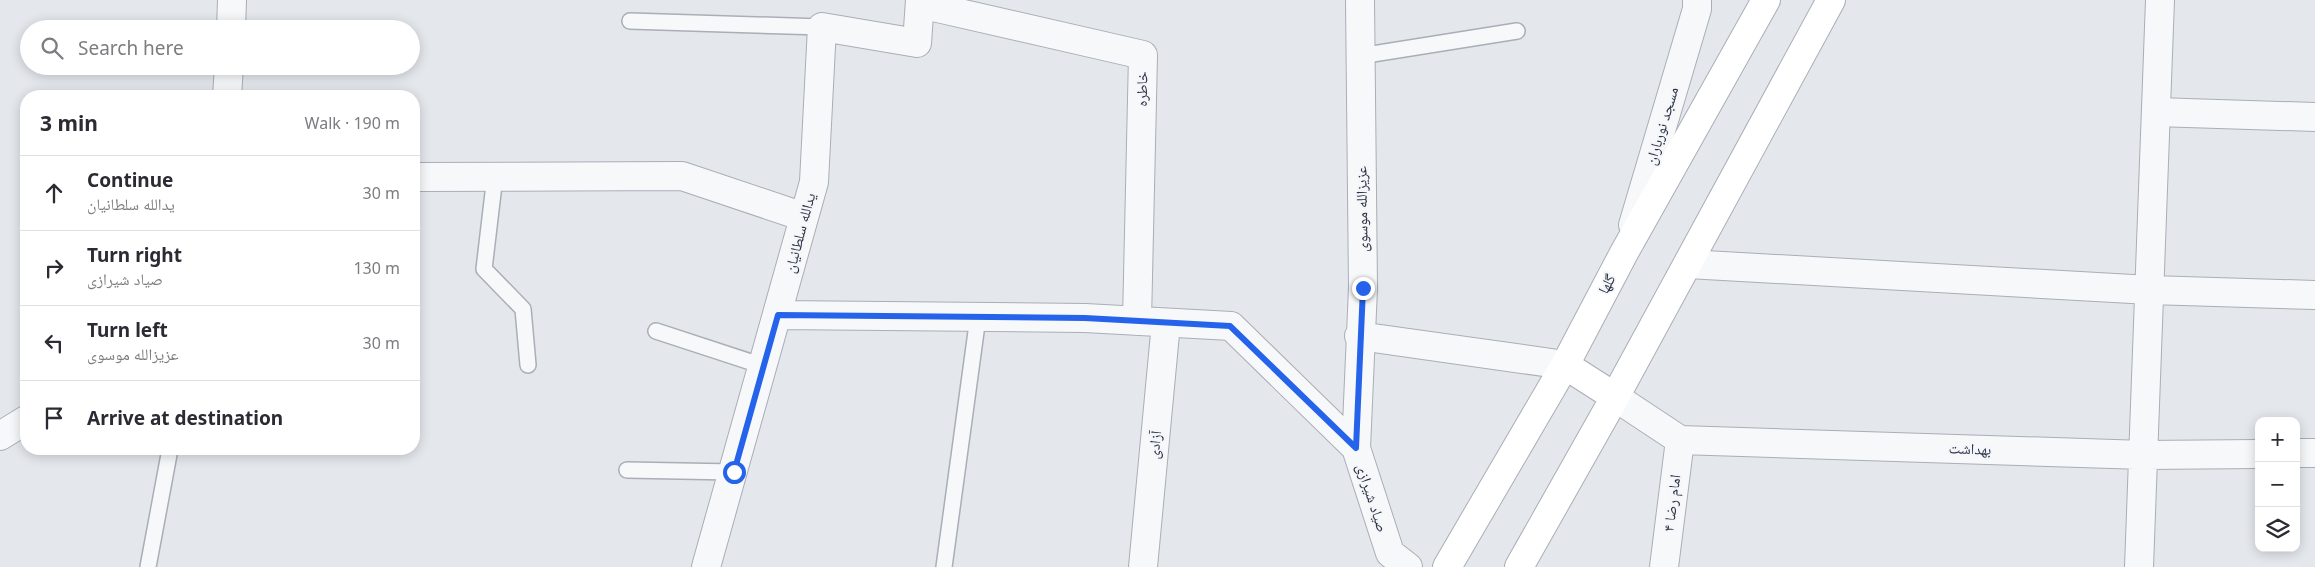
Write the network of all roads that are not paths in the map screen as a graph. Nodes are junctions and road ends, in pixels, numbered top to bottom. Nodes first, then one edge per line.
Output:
1 (232, 0) edge
2 (1360, 0) edge
3 (1697, 0) edge
4 (1766, 0) edge
5 (1831, 0) edge
6 (2160, 0) edge
7 (920, 2) edge
8 (231, 20) edge
9 (630, 21) dead end
10 (822, 28) junction
11 (1517, 30) dead end
12 (1360, 56) junction
13 (228, 75) edge
14 (227, 90) edge
15 (2156, 112) junction
16 (2315, 117) edge
17 (420, 176) edge
18 (495, 176) junction
19 (804, 217) junction
20 (1625, 251) junction
21 (1688, 264) junction
22 (2150, 290) junction
23 (2315, 295) edge
24 (778, 315) junction
25 (978, 317) junction
26 (1137, 321) junction
27 (1166, 323) junction
28 (656, 331) dead end
29 (1360, 336) junction
30 (528, 365) dead end
31 (1565, 365) junction
32 (763, 366) junction
33 (1615, 398) junction
34 (20, 424) edge
35 (0, 436) edge
36 (1680, 440) junction
37 (1356, 448) junction
38 (2300, 453) edge
39 (2315, 453) edge
40 (2255, 454) edge
41 (169, 455) edge
42 (2144, 455) junction
43 (627, 470) dead end
44 (734, 472) junction
45 (148, 567) edge
46 (706, 567) edge
47 (944, 567) edge
48 (1143, 567) edge
49 (1408, 567) edge
50 (1447, 567) edge
51 (1519, 567) edge
52 (1664, 567) edge
53 (2139, 567) edge

1 - 8 street
2 - 12 street, عزیزالله موسوی
3 - 20 street, مسجد نورباران
4 - 20 main road, گلها
5 - 21 main road
6 - 15 street
7 - 10 street
7 - 26 street, خاطره
9 - 10 lane
10 - 19 street, یدالله سلطانیان
11 - 12 lane
12 - 29 street, عزیزالله موسوی
13 - 14 street
15 - 16 street
15 - 22 street
17 - 18 street
18 - 19 street
18 - 30 lane
19 - 24 street, یدالله سلطانیان
20 - 31 main road, گلها
21 - 22 street
21 - 33 main road
22 - 23 street
22 - 42 street
24 - 25 street, صیاد شیرازی
24 - 32 street, یدالله سلطانیان
25 - 26 street, صیاد شیرازی
25 - 47 lane
26 - 27 street, صیاد شیرازی
27 - 37 street, صیاد شیرازی
27 - 48 street, آزادی
28 - 32 lane
29 - 31 street
29 - 37 street, عزیزالله موسوی
31 - 33 main road
31 - 50 main road, گلها
32 - 44 street, یدالله سلطانیان
33 - 36 street
33 - 51 main road
34 - 35 street
36 - 42 street, بهداشت
36 - 52 street, امام رضا ۴
37 - 49 street, صیاد شیرازی
38 - 39 street
40 - 42 street, بهداشت
41 - 45 lane
42 - 53 street
43 - 44 lane
44 - 46 street, یدالله سلطانیان

